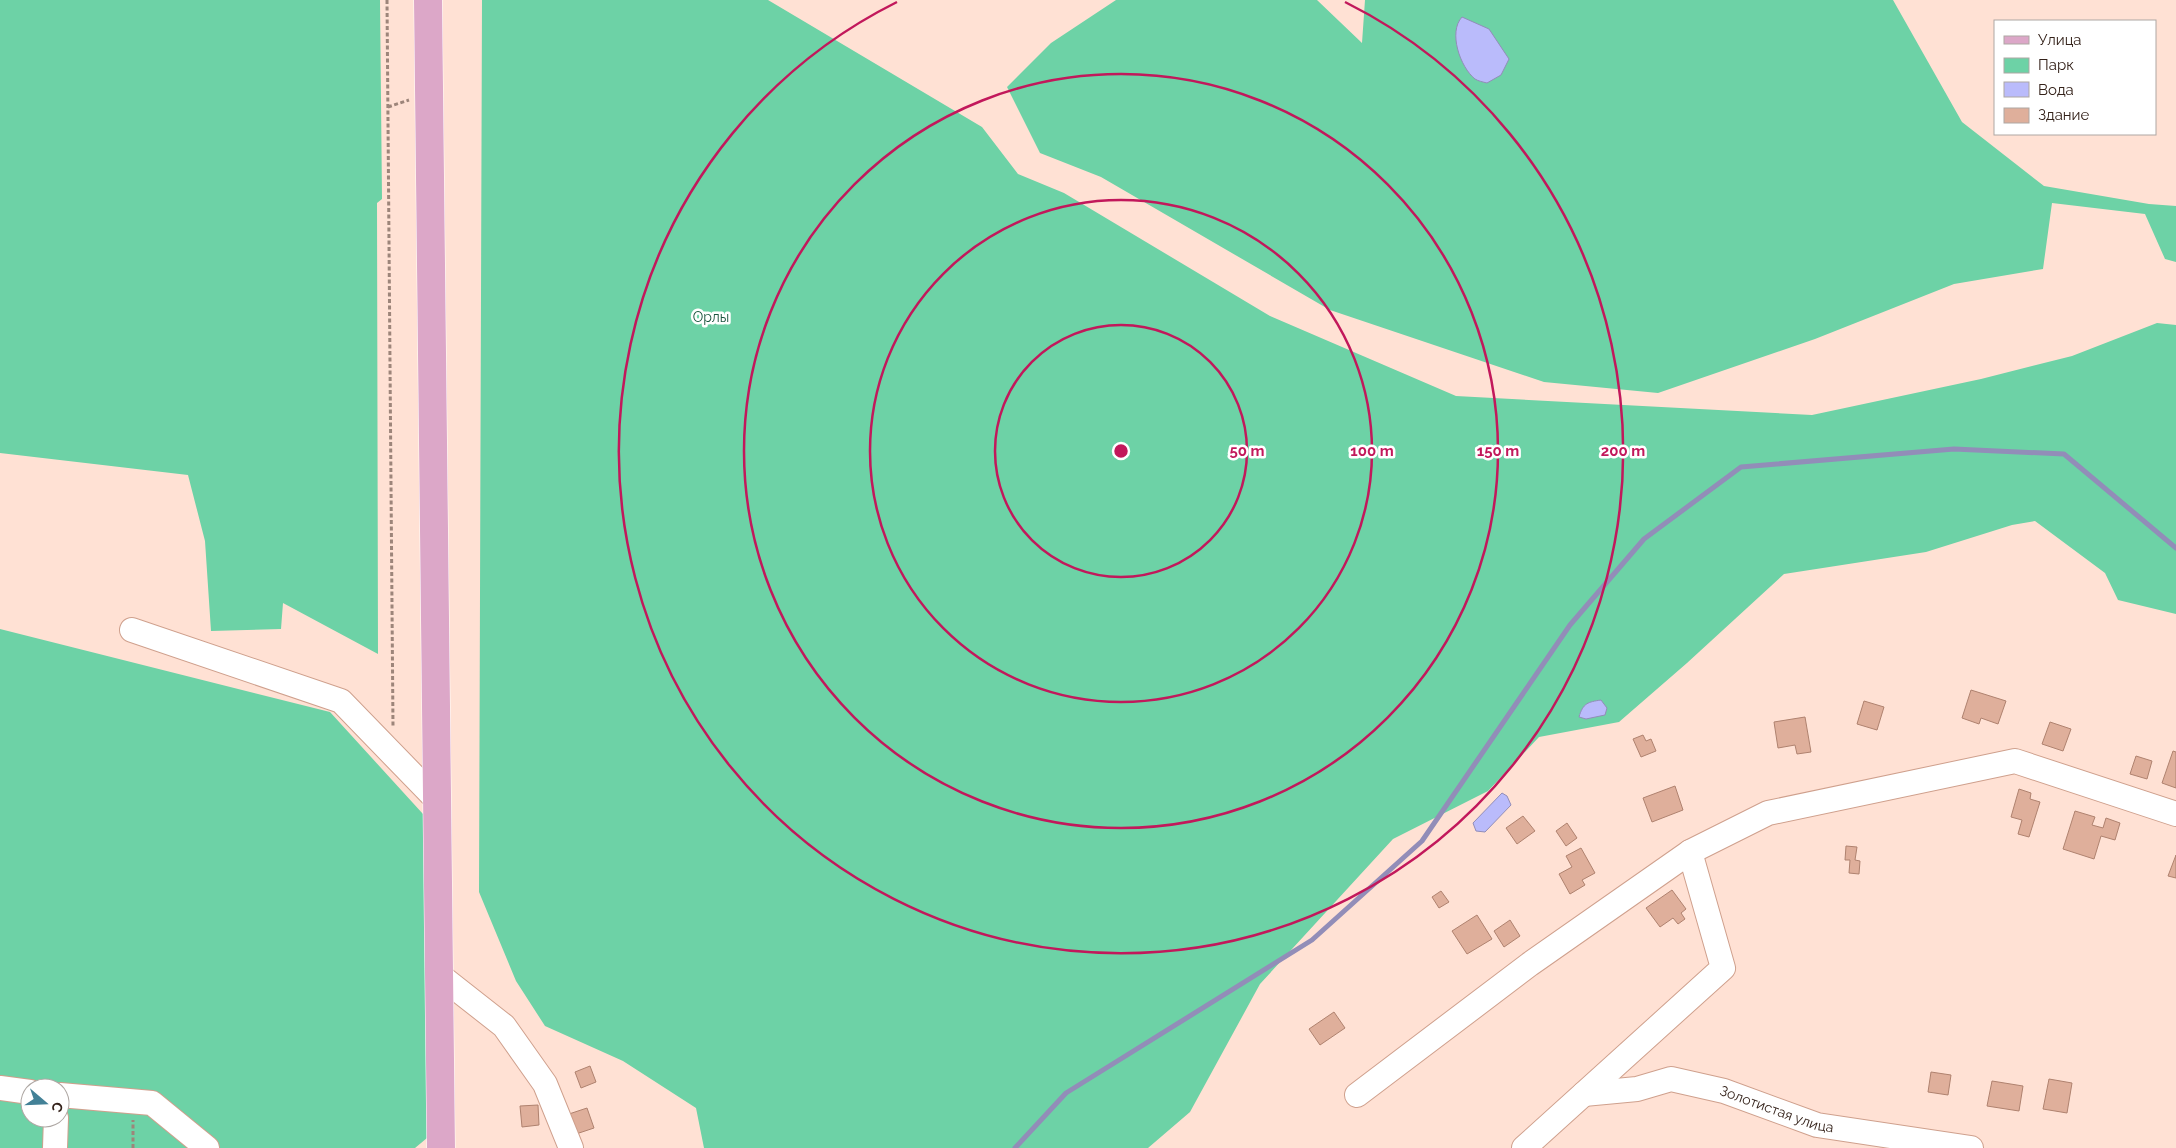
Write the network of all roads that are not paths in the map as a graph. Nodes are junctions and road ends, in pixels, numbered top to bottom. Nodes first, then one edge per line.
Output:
1 (428, 0) edge
2 (132, 630) dead end
3 (437, 800) junction
4 (2176, 814) edge
5 (1690, 852) junction
6 (439, 975) junction
7 (0, 1088) edge
8 (20, 1091) edge
9 (1584, 1094) junction
10 (1357, 1095) dead end
11 (70, 1096) edge
12 (56, 1128) edge
13 (55, 1148) edge
14 (207, 1148) edge
15 (442, 1148) edge
16 (571, 1148) edge
17 (1524, 1148) edge
18 (1971, 1148) edge

1 - 3 main road
2 - 3 street
3 - 6 main road
4 - 5 street
5 - 9 street
5 - 10 street
6 - 15 main road
6 - 16 street
7 - 8 street
9 - 17 street
9 - 18 street, Золотистая улица
11 - 14 street
12 - 13 street

